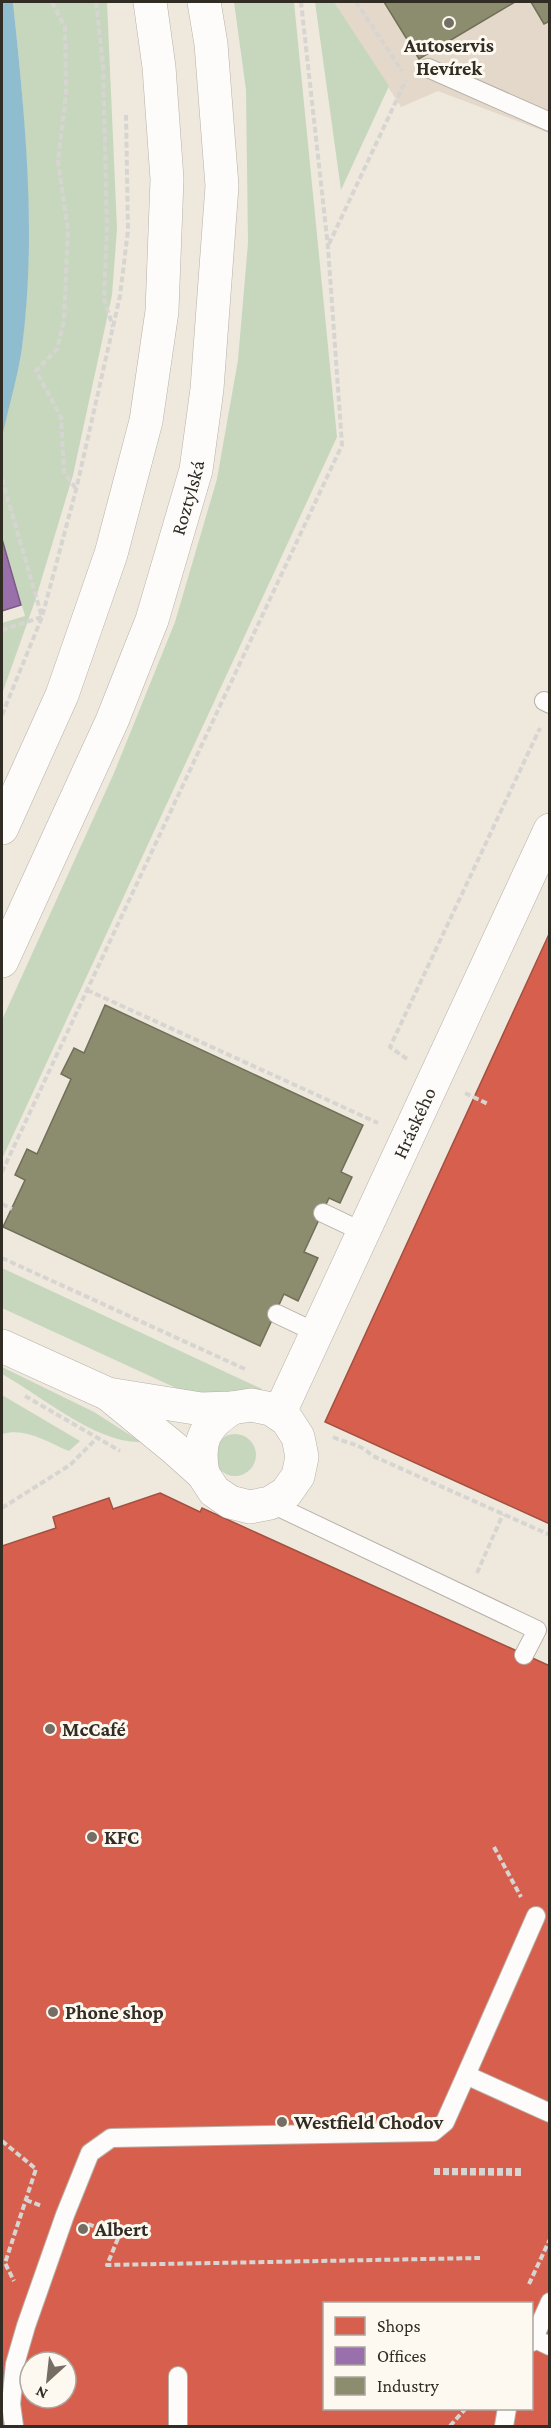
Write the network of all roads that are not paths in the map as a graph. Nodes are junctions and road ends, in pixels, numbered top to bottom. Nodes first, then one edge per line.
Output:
1 (150, 2) edge
2 (204, 2) edge
3 (428, 68) dead end
4 (549, 122) edge
5 (2, 828) edge
6 (549, 830) edge
7 (2, 961) edge
8 (323, 1213) dead end
9 (363, 1233) junction
10 (277, 1314) dead end
11 (316, 1332) junction
12 (2, 1346) edge
13 (108, 1394) junction
14 (284, 1403) junction
15 (232, 1408) junction
16 (203, 1474) junction
17 (270, 1503) junction
18 (524, 1655) dead end
19 (536, 1916) dead end
20 (466, 2075) junction
21 (549, 2114) edge
22 (549, 2302) edge
23 (538, 2342) edge
24 (178, 2376) dead end
25 (507, 2410) edge
26 (14, 2427) edge
27 (178, 2427) edge
28 (504, 2427) edge

1 - 5 main road
2 - 7 main road, Roztylská
3 - 4 lane
6 - 9 main road, Hráského
8 - 9 lane
9 - 11 main road, Hráského
10 - 11 lane
11 - 14 main road, Hráského
12 - 13 main road
13 - 15 main road
13 - 16 main road
14 - 15 main road
14 - 17 main road
15 - 16 main road
16 - 17 main road
17 - 18 lane
19 - 20 lane
20 - 21 lane
20 - 26 lane
22 - 23 lane
24 - 27 lane
25 - 28 lane

